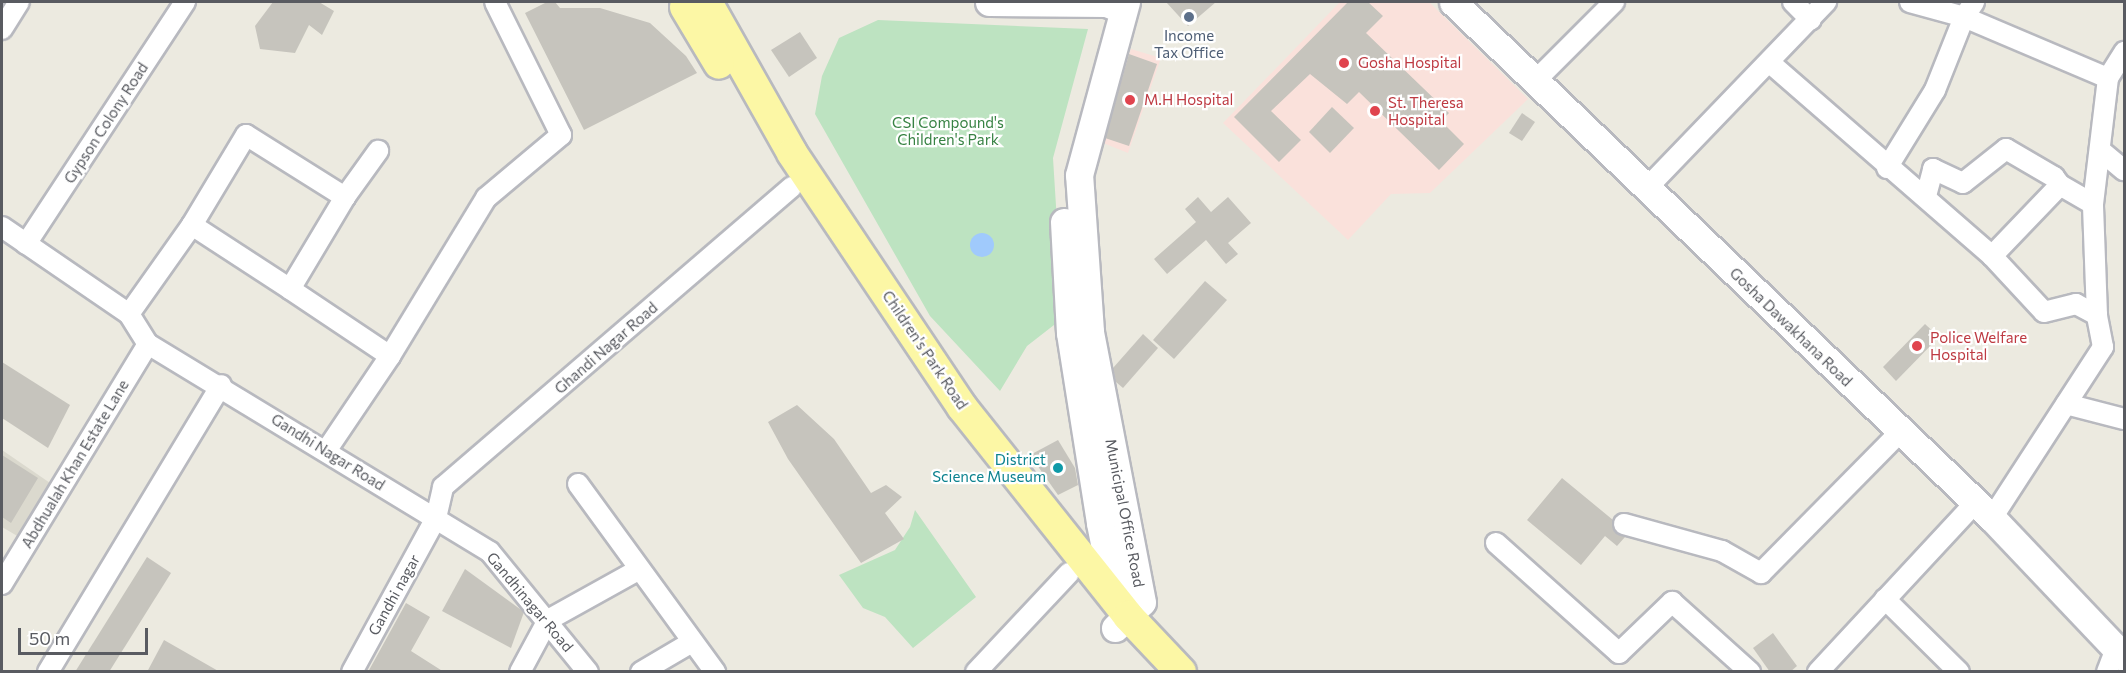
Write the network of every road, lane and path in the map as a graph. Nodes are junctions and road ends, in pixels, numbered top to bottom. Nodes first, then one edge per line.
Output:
1 (19, 2) edge
2 (185, 2) edge
3 (495, 2) edge
4 (989, 2) edge
5 (1453, 2) edge
6 (1614, 2) edge
7 (1793, 2) edge
8 (1826, 2) edge
9 (1910, 2) edge
10 (693, 3) edge
11 (1115, 4) edge
12 (1969, 9) edge
13 (1810, 20) junction
14 (2, 29) edge
15 (2124, 52) edge
16 (1769, 62) junction
17 (2108, 78) junction
18 (1536, 81) junction
19 (378, 151) dead end
20 (2101, 151) junction
21 (1887, 168) junction
22 (2124, 170) edge
23 (2060, 185) junction
24 (792, 187) junction
25 (1646, 189) junction
26 (1926, 196) junction
27 (345, 197) junction
28 (2093, 204) junction
29 (192, 225) junction
30 (2, 227) edge
31 (26, 243) junction
32 (1992, 256) junction
33 (290, 289) junction
34 (129, 314) junction
35 (2097, 315) junction
36 (148, 345) junction
37 (390, 356) junction
38 (221, 386) junction
39 (2066, 404) junction
40 (2124, 419) edge
41 (1901, 431) junction
42 (326, 451) junction
43 (578, 484) dead end
44 (1984, 510) junction
45 (436, 518) junction
46 (1624, 524) dead end
47 (1496, 543) dead end
48 (638, 570) junction
49 (1069, 573) junction
50 (2, 584) edge
51 (1886, 599) junction
52 (548, 620) junction
53 (1122, 622) junction
54 (692, 642) junction
55 (2116, 659) edge
56 (1826, 669) edge
57 (48, 672) edge
58 (352, 672) edge
59 (520, 672) edge
60 (588, 672) edge
61 (641, 672) edge
62 (715, 672) edge
63 (976, 672) edge
64 (1156, 672) edge
65 (1181, 672) edge
66 (1750, 672) edge
67 (1959, 672) edge

1 - 14 street
2 - 31 street, Gypson Colony Road
3 - 37 street
4 - 11 street
5 - 18 street, Gosha Dawakhana Road
6 - 18 street
7 - 13 street
8 - 13 street
9 - 12 street
10 - 24 main road, Children's Park Road
10 - 53 main road, Children's Park Road
11 - 53 street, Municipal Office Road
12 - 17 street
12 - 21 street
13 - 16 street
15 - 17 street
16 - 21 street
16 - 25 street
17 - 20 street
18 - 25 street, Gosha Dawakhana Road
19 - 27 street
20 - 22 street
20 - 28 street
21 - 26 street
23 - 26 street
23 - 28 street
23 - 32 street
24 - 45 street, Ghandi Nagar Road
24 - 49 main road, Children's Park Road
25 - 41 street, Gosha Dawakhana Road
26 - 32 street
27 - 29 street
27 - 33 street
28 - 35 street
29 - 33 street
29 - 34 street
30 - 31 street
31 - 34 street
32 - 35 street
33 - 37 street
34 - 36 street
35 - 39 street
36 - 38 street, Gandhi Nagar Road
36 - 50 street, Abdhualah Khan Estate Lane
37 - 42 street
38 - 42 street, Gandhi Nagar Road
38 - 57 street
39 - 40 street
39 - 44 street
41 - 44 street, Gosha Dawakhana Road
41 - 46 street
42 - 45 street, Gandhi Nagar Road
43 - 48 street
44 - 51 street
44 - 55 street, Gosha Dawakhana Road
45 - 52 street, Gandhinagar Road
45 - 58 street, Gandhi nagar
47 - 66 street
48 - 52 street
48 - 54 street
49 - 53 main road, Children's Park Road
49 - 63 street
51 - 56 street
51 - 67 street
52 - 59 street
52 - 60 street, Gandhinagar Road
53 - 64 main road, Children's Park Road
53 - 65 main road, Children's Park Road
54 - 61 street
54 - 62 street

